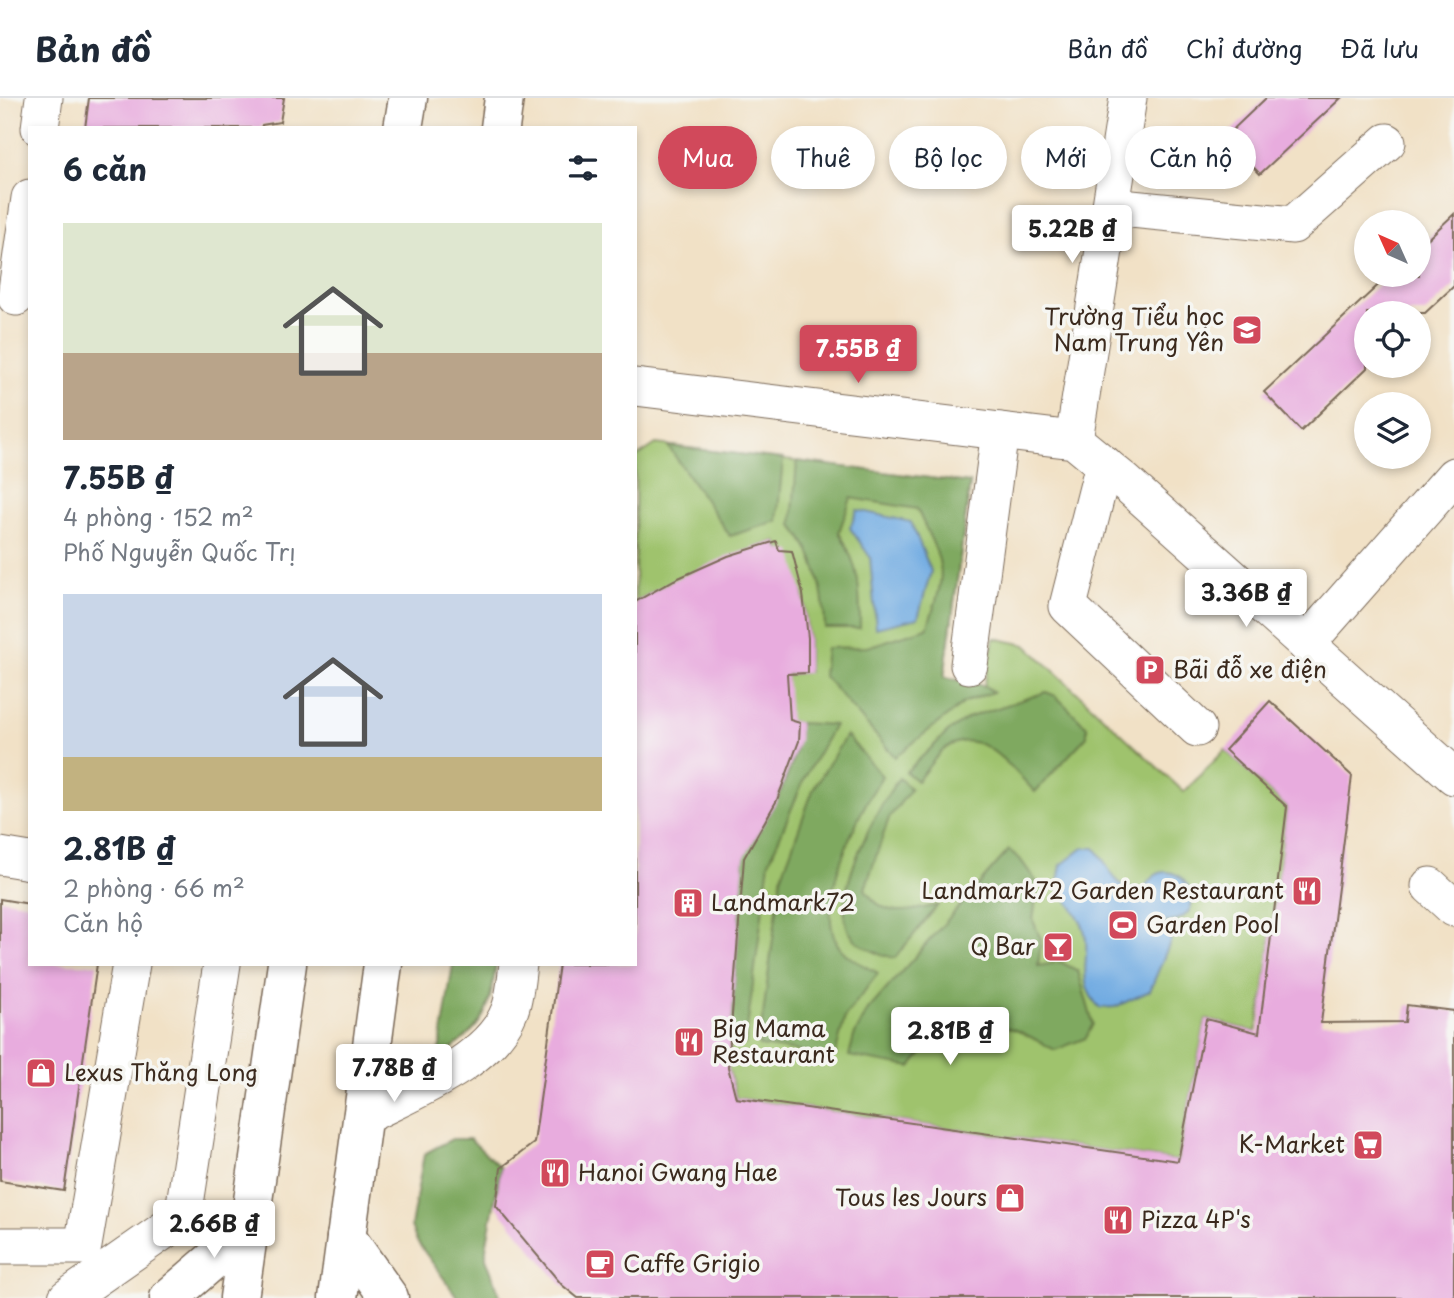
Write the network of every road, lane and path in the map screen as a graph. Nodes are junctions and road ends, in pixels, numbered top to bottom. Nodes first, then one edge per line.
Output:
1 (44, 98) edge
2 (408, 98) edge
3 (504, 98) edge
4 (1128, 98) edge
5 (40, 126) edge
6 (403, 126) edge
7 (500, 126) edge
8 (1387, 142) dead end
9 (1111, 207) junction
10 (28, 211) edge
11 (15, 297) edge
12 (637, 387) edge
13 (1000, 431) junction
14 (1074, 440) junction
15 (1104, 464) junction
16 (1454, 476) edge
17 (1306, 644) junction
18 (969, 665) dead end
19 (1197, 728) dead end
20 (1454, 776) edge
21 (0, 856) edge
22 (28, 861) edge
23 (131, 966) edge
24 (222, 966) edge
25 (287, 966) edge
26 (383, 966) edge
27 (518, 966) edge
28 (362, 1117) junction
29 (248, 1230) junction
30 (346, 1237) junction
31 (0, 1246) edge
32 (67, 1298) edge
33 (169, 1298) edge
34 (239, 1298) edge
35 (338, 1298) edge
36 (389, 1298) edge

1 - 5 street
2 - 6 main road
3 - 7 main road
4 - 9 street
8 - 9 street
9 - 14 street
10 - 11 street
12 - 13 street
13 - 14 street
13 - 18 street
14 - 15 street
15 - 17 street
15 - 19 street
16 - 17 street
17 - 20 street
21 - 22 street
23 - 31 street
24 - 32 street
25 - 29 main road
26 - 28 main road
27 - 28 street
28 - 30 main road
29 - 33 main road
29 - 34 main road
30 - 35 main road
30 - 36 main road

